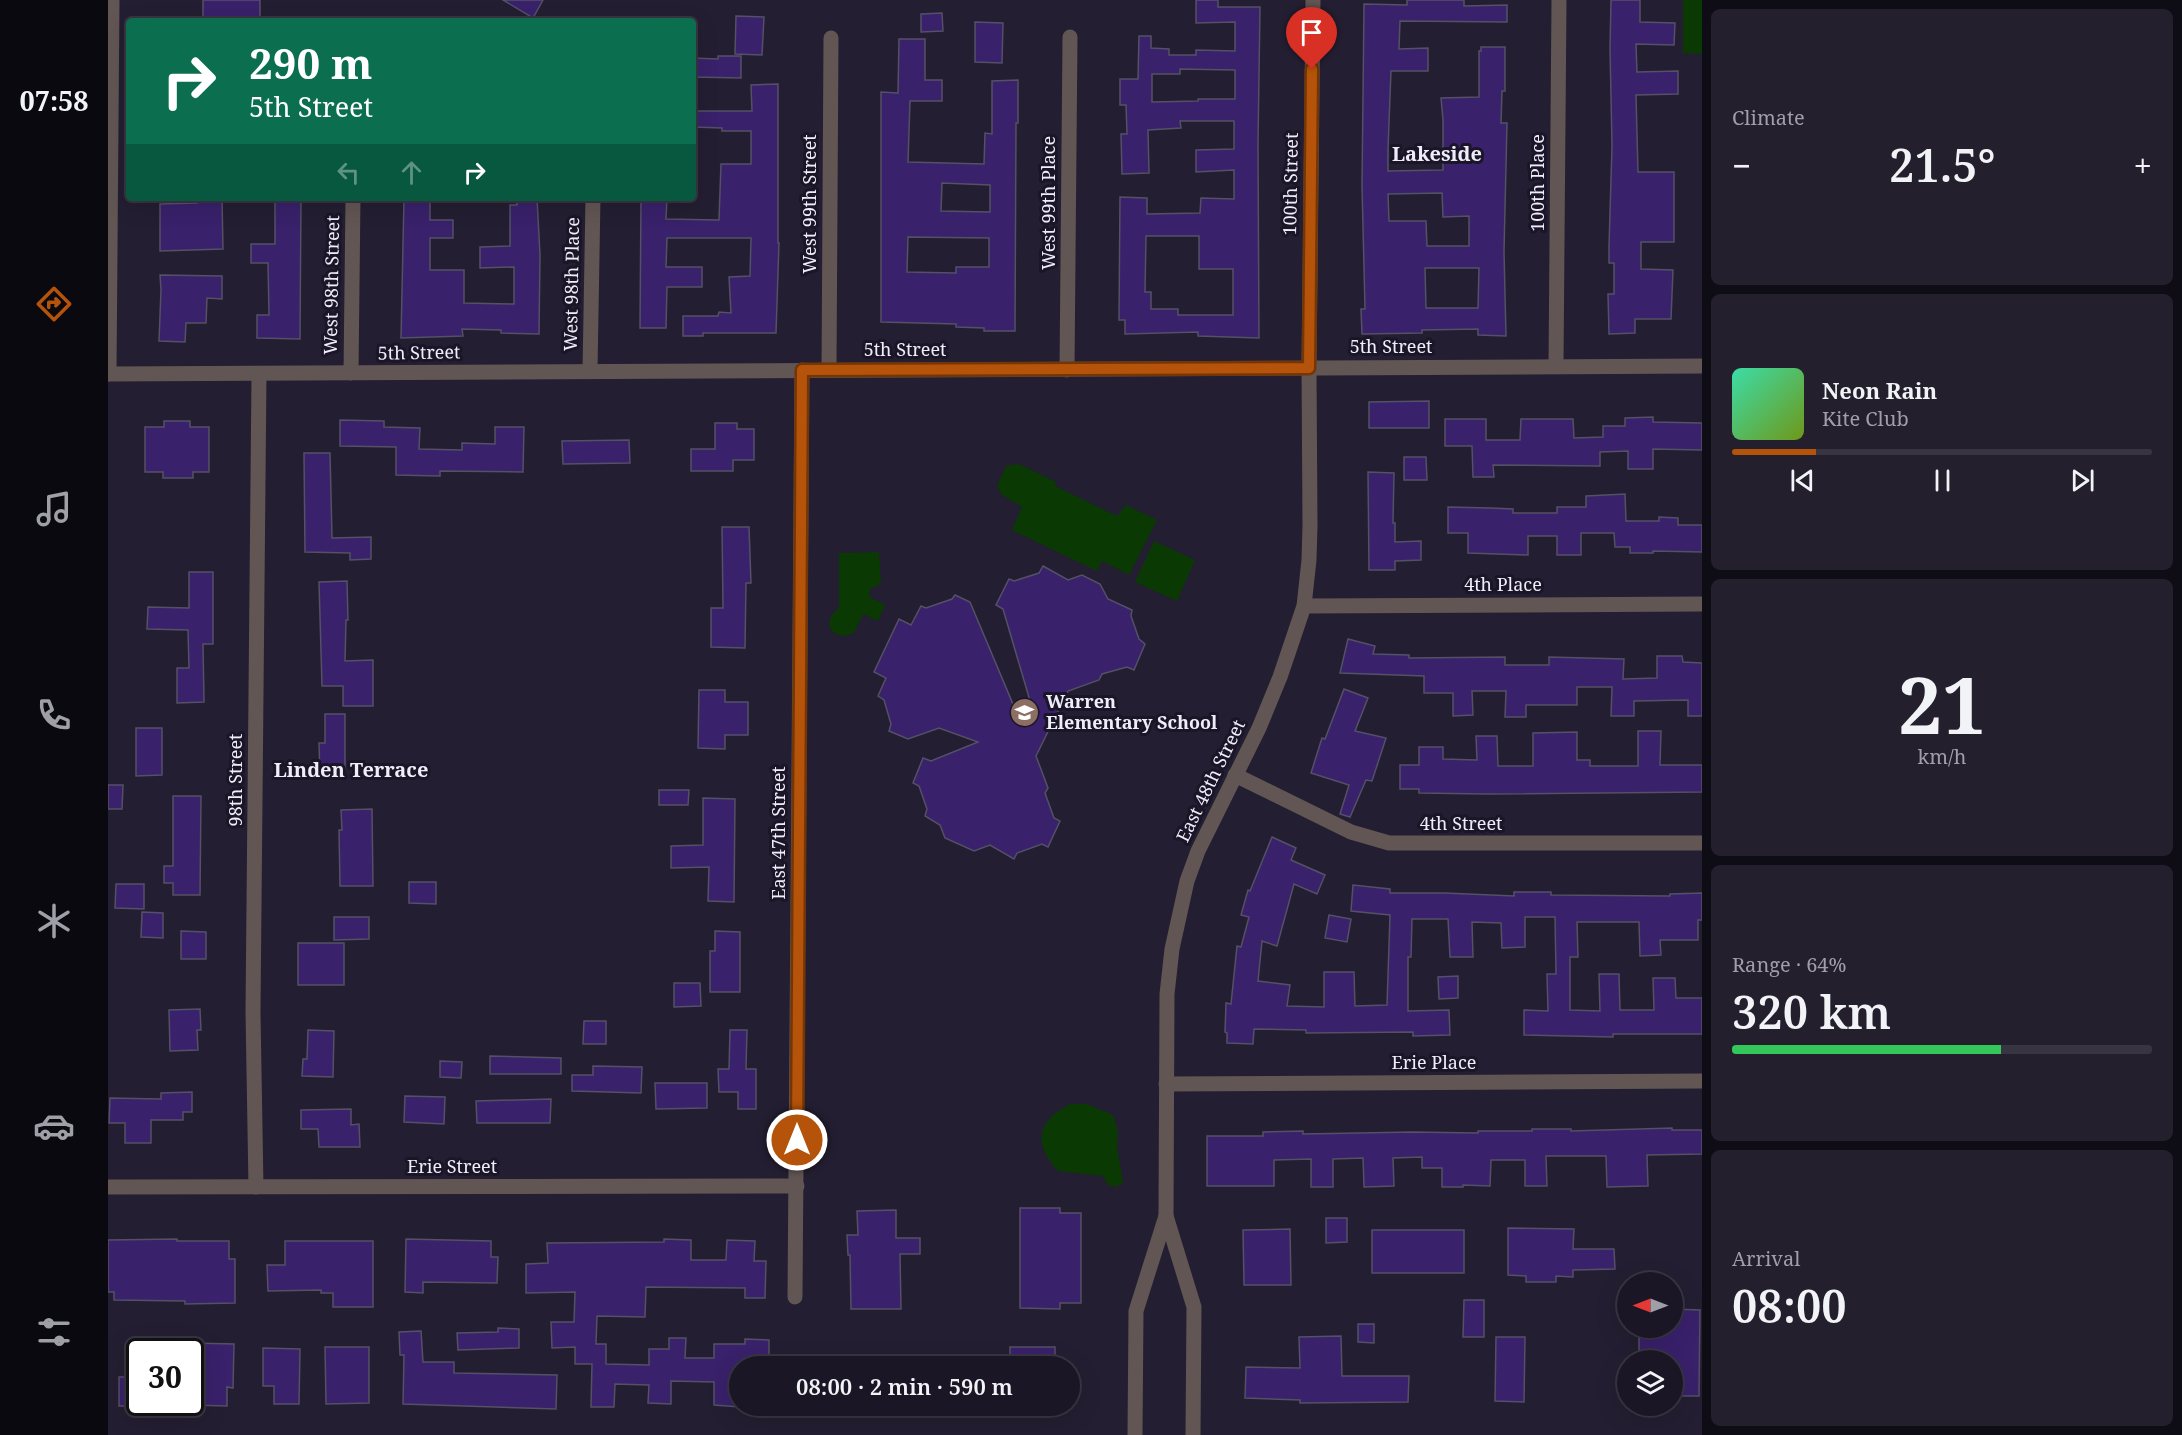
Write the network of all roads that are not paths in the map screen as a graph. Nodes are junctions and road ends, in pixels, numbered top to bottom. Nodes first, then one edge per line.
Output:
1 (112, 0) edge
2 (1313, 0) edge
3 (1559, 0) edge
4 (1070, 37) dead end
5 (831, 38) dead end
6 (353, 201) edge
7 (593, 201) edge
8 (1556, 366) junction
9 (1702, 366) edge
10 (1309, 368) junction
11 (802, 370) junction
12 (829, 370) junction
13 (1067, 370) junction
14 (590, 371) junction
15 (351, 373) junction
16 (108, 374) edge
17 (259, 374) junction
18 (1702, 604) edge
19 (1304, 606) junction
20 (1235, 774) junction
21 (1702, 843) edge
22 (1702, 1081) edge
23 (1166, 1084) junction
24 (797, 1186) junction
25 (108, 1187) edge
26 (256, 1187) junction
27 (1166, 1216) junction
28 (795, 1297) dead end
29 (1135, 1435) edge
30 (1193, 1435) edge

1 - 16 street
2 - 10 street, 100th Street
3 - 8 street, 100th Place
4 - 13 street, West 99th Place
5 - 12 street, West 99th Street
6 - 15 street, West 98th Street
7 - 14 street, West 98th Place
8 - 9 street, 5th Street
8 - 10 street, 5th Street
10 - 13 street, 5th Street
10 - 19 street, East 48th Street
11 - 12 street, 5th Street
11 - 14 street, 5th Street
11 - 24 street, East 47th Street
12 - 13 street, 5th Street
14 - 15 street, 5th Street
15 - 17 street, 5th Street
16 - 17 street, 5th Street
17 - 26 street, 98th Street
18 - 19 street, 4th Place
19 - 20 street, East 48th Street
20 - 21 street, 4th Street
20 - 23 street, East 48th Street
22 - 23 street, Erie Place
23 - 27 street, East 48th Street
24 - 26 street, Erie Street
24 - 28 street, East 47th Street
25 - 26 street, Erie Street
27 - 29 street, East 48th Street
27 - 30 street, East 48th Street

